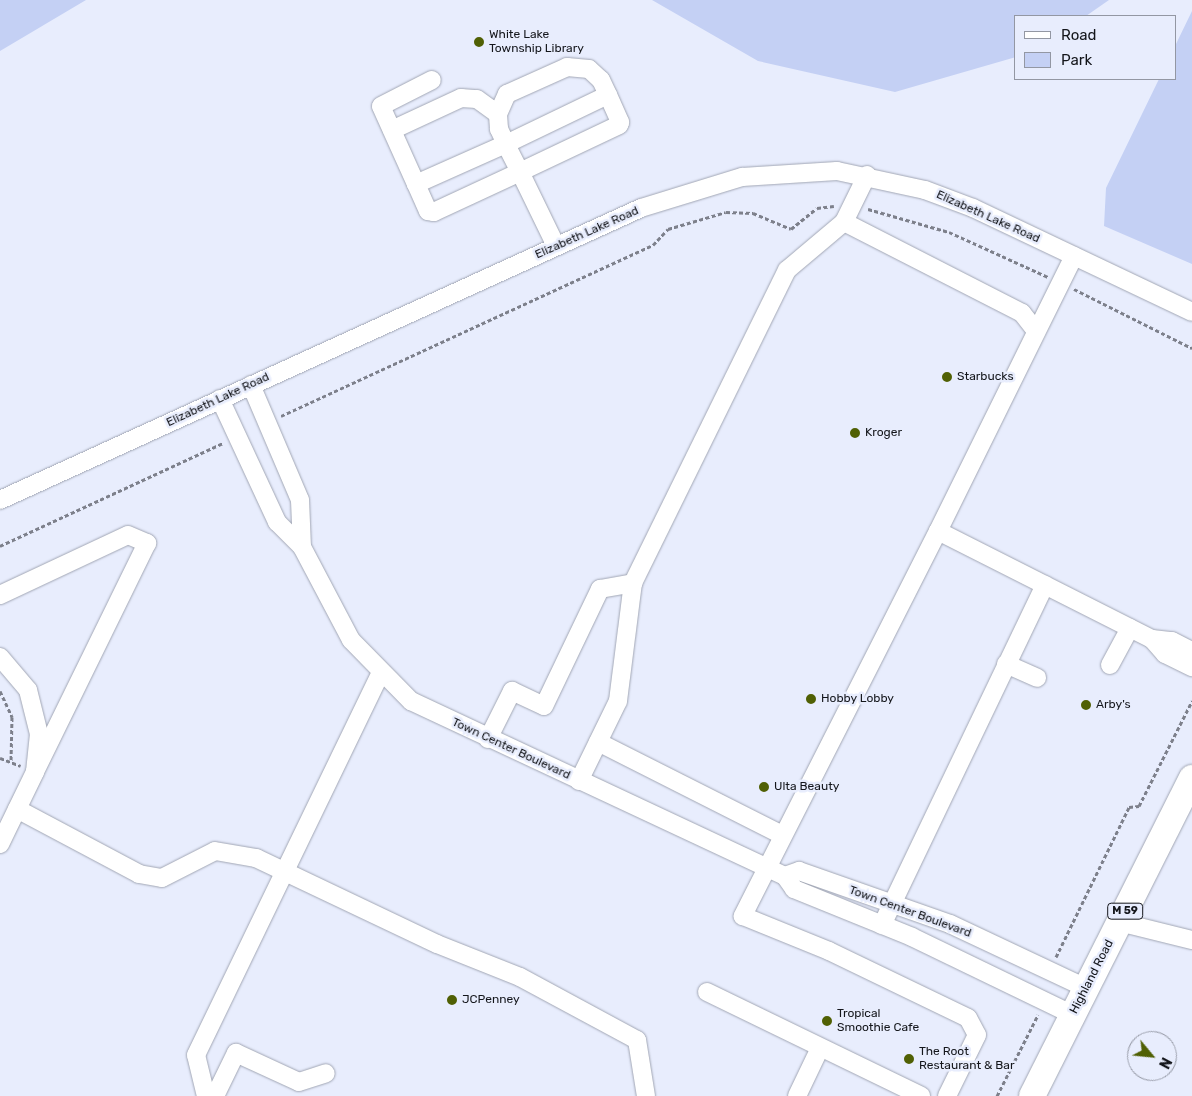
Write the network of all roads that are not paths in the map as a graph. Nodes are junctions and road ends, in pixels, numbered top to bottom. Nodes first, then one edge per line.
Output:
1 (432, 80) dead end
2 (608, 95) junction
3 (498, 114) junction
4 (392, 130) junction
5 (506, 144) junction
6 (520, 172) junction
7 (867, 175) junction
8 (416, 184) junction
9 (847, 214) junction
10 (556, 246) junction
11 (1074, 256) junction
12 (1192, 312) edge
13 (1036, 331) junction
14 (251, 385) junction
15 (220, 399) junction
16 (0, 500) edge
17 (938, 531) junction
18 (302, 547) junction
19 (633, 583) junction
20 (1045, 585) junction
21 (0, 595) edge
22 (1130, 628) junction
23 (1152, 639) junction
24 (1191, 647) edge
25 (0, 657) edge
26 (1006, 664) junction
27 (1110, 665) dead end
28 (1192, 667) edge
29 (380, 674) junction
30 (1037, 678) dead end
31 (488, 739) junction
32 (598, 742) junction
33 (35, 772) junction
34 (1192, 778) edge
35 (579, 781) junction
36 (17, 809) junction
37 (782, 835) junction
38 (0, 844) edge
39 (766, 868) junction
40 (285, 871) junction
41 (785, 876) junction
42 (892, 904) junction
43 (1120, 922) junction
44 (882, 925) junction
45 (1192, 940) edge
46 (1086, 988) junction
47 (707, 992) dead end
48 (1073, 1015) junction
49 (820, 1048) junction
50 (326, 1073) dead end
51 (206, 1096) edge
52 (215, 1096) edge
53 (646, 1096) edge
54 (797, 1096) edge
55 (922, 1096) edge
56 (947, 1096) edge
57 (1032, 1096) edge

1 - 4 street
2 - 3 street
2 - 5 street
2 - 6 street
3 - 4 street
3 - 5 street
4 - 8 street
5 - 6 street
5 - 8 street
6 - 8 street
6 - 10 street
7 - 9 street
7 - 10 street, Elizabeth Lake Road
7 - 11 street, Elizabeth Lake Road
9 - 13 street
9 - 19 street
10 - 14 street, Elizabeth Lake Road
11 - 12 street, Elizabeth Lake Road
11 - 13 street
13 - 17 street
14 - 15 street, Elizabeth Lake Road
14 - 18 street, Town Center Boulevard
15 - 16 street, Elizabeth Lake Road
15 - 18 street, Town Center Boulevard
17 - 20 street
17 - 37 street
18 - 29 street, Town Center Boulevard
19 - 31 street
19 - 32 street
20 - 22 street
20 - 26 street
21 - 33 street
22 - 23 street
22 - 27 street
23 - 24 street
23 - 28 street
25 - 33 street
26 - 30 street
26 - 42 street
29 - 31 street, Town Center Boulevard
29 - 40 street
31 - 35 street, Town Center Boulevard
32 - 35 street
32 - 37 street
33 - 36 street
34 - 43 highway, Highland Road / M 59
35 - 39 street, Town Center Boulevard
36 - 38 street
36 - 40 street
37 - 39 street
39 - 41 street, Town Center Boulevard
39 - 56 street
40 - 51 street
40 - 53 street
41 - 42 street, Town Center Boulevard
41 - 44 street, Town Center Boulevard
42 - 44 street
42 - 46 street, Town Center Boulevard
43 - 45 street
43 - 46 highway, Highland Road / M 59
44 - 48 street, Town Center Boulevard
46 - 48 highway, Highland Road / M 59
47 - 49 street
48 - 57 highway, Highland Road / M 59
49 - 54 street
49 - 55 street
50 - 52 street

